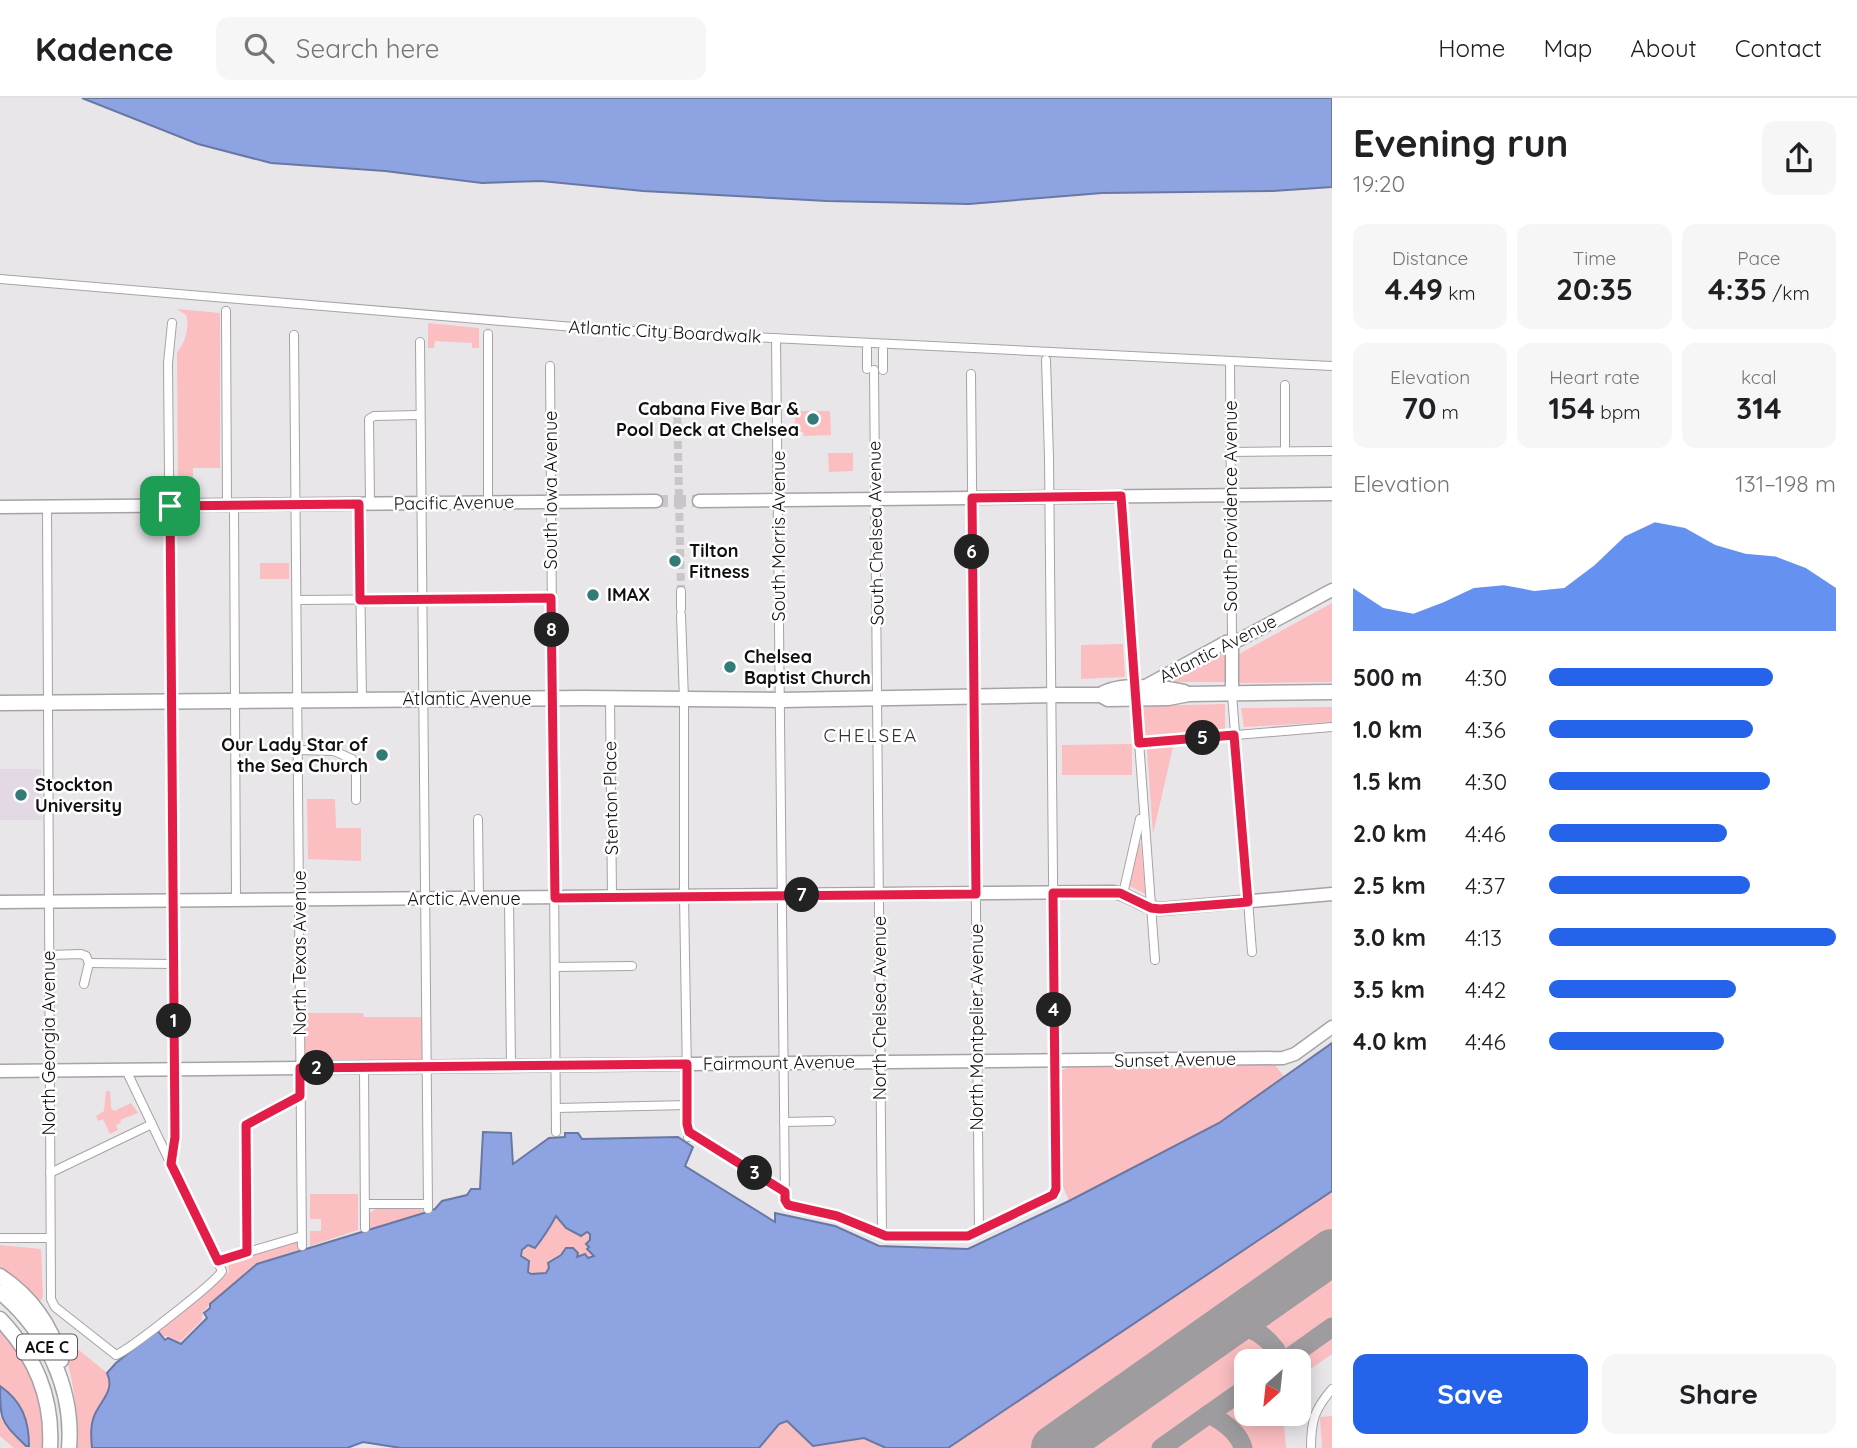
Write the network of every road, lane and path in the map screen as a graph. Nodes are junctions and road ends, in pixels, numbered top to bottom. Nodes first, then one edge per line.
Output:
1 (0, 279) edge
2 (226, 311) dead end
3 (172, 323) dead end
4 (488, 334) dead end
5 (294, 335) dead end
6 (776, 338) junction
7 (420, 342) dead end
8 (867, 349) dead end
9 (883, 350) dead end
10 (1046, 360) dead end
11 (1230, 361) junction
12 (550, 366) dead end
13 (1332, 366) edge
14 (875, 370) junction
15 (971, 374) dead end
16 (1285, 385) dead end
17 (419, 415) junction
18 (1332, 451) edge
19 (1230, 452) junction
20 (1285, 452) junction
21 (1332, 494) edge
22 (1231, 495) junction
23 (1121, 496) junction
24 (1049, 497) junction
25 (972, 498) junction
26 (875, 499) junction
27 (699, 500) tunnel mouth
28 (777, 500) junction
29 (656, 501) tunnel mouth
30 (550, 502) junction
31 (364, 503) junction
32 (422, 503) junction
33 (488, 503) junction
34 (296, 504) junction
35 (231, 505) junction
36 (0, 506) edge
37 (47, 506) junction
38 (170, 506) junction
39 (1332, 590) edge
40 (681, 591) tunnel mouth
41 (551, 598) junction
42 (422, 599) junction
43 (297, 600) junction
44 (360, 600) junction
45 (1232, 641) junction
46 (1332, 692) edge
47 (1136, 693) junction
48 (1232, 694) junction
49 (1051, 695) junction
50 (876, 696) junction
51 (974, 696) junction
52 (422, 699) junction
53 (553, 699) junction
54 (610, 699) junction
55 (362, 700) junction
56 (684, 700) junction
57 (781, 700) junction
58 (235, 701) junction
59 (298, 701) junction
60 (172, 702) junction
61 (0, 703) edge
62 (48, 703) junction
63 (1332, 727) edge
64 (1234, 735) junction
65 (1139, 743) junction
66 (298, 750) junction
67 (356, 800) dead end
68 (1143, 809) junction
69 (478, 819) dead end
70 (1053, 893) junction
71 (879, 894) junction
72 (976, 894) junction
73 (1123, 894) junction
74 (1332, 894) edge
75 (684, 896) junction
76 (782, 896) junction
77 (612, 897) junction
78 (479, 898) junction
79 (509, 898) junction
80 (555, 898) junction
81 (426, 899) junction
82 (236, 900) junction
83 (300, 900) junction
84 (174, 901) junction
85 (0, 902) edge
86 (48, 902) junction
87 (1248, 902) junction
88 (1151, 908) junction
89 (1252, 952) dead end
90 (48, 955) junction
91 (1155, 960) dead end
92 (89, 963) junction
93 (174, 964) junction
94 (632, 966) dead end
95 (555, 967) junction
96 (84, 984) dead end
97 (1332, 1027) edge
98 (977, 1061) junction
99 (1055, 1061) junction
100 (784, 1063) junction
101 (881, 1063) junction
102 (687, 1064) junction
103 (428, 1066) junction
104 (511, 1066) junction
105 (556, 1066) junction
106 (364, 1067) junction
107 (300, 1068) junction
108 (174, 1069) junction
109 (49, 1070) junction
110 (126, 1070) junction
111 (0, 1071) edge
112 (300, 1096) junction
113 (687, 1105) junction
114 (557, 1108) junction
115 (831, 1121) dead end
116 (785, 1122) junction
117 (152, 1124) junction
118 (556, 1132) dead end
119 (171, 1164) junction
120 (50, 1173) junction
121 (785, 1192) junction
122 (365, 1204) junction
123 (365, 1228) dead end
124 (979, 1233) junction
125 (882, 1235) junction
126 (302, 1236) junction
127 (0, 1238) edge
128 (50, 1238) junction
129 (302, 1246) dead end
130 (247, 1252) junction
131 (218, 1261) junction
132 (0, 1276) edge
133 (0, 1292) edge
134 (0, 1319) edge
135 (1332, 1390) edge
136 (69, 1417) junction
137 (50, 1448) edge
138 (69, 1448) edge
139 (1311, 1448) edge

1 - 6 street, Atlantic City Boardwalk
2 - 35 street
3 - 38 street
4 - 33 street
5 - 34 street, North Texas Avenue
6 - 11 street, Atlantic City Boardwalk
6 - 28 street, South Morris Avenue
7 - 17 street
8 - 14 street
9 - 14 street
10 - 24 street
11 - 13 street, Atlantic City Boardwalk
11 - 19 street, South Providence Avenue
12 - 30 street, South Iowa Avenue
14 - 26 street, South Chelsea Avenue
15 - 25 street, North Montpelier Avenue
16 - 20 street
17 - 31 street
17 - 32 street
18 - 20 street
19 - 20 street
19 - 22 street, South Providence Avenue
21 - 22 street
22 - 23 street
22 - 45 street, South Providence Avenue
23 - 24 street
23 - 47 street
24 - 25 street
24 - 49 street
25 - 26 street
25 - 51 street, North Montpelier Avenue
26 - 28 street
26 - 50 street, South Chelsea Avenue
27 - 28 street
28 - 57 street, South Morris Avenue
29 - 30 street, Pacific Avenue
30 - 33 street, Pacific Avenue
30 - 41 street, South Iowa Avenue
31 - 32 street, Pacific Avenue
31 - 34 street, Pacific Avenue
31 - 44 street
32 - 33 street, Pacific Avenue
32 - 42 street
34 - 35 street, Pacific Avenue
34 - 43 street, North Texas Avenue
35 - 38 street, Pacific Avenue
35 - 58 street
36 - 37 street, Pacific Avenue
37 - 38 street, Pacific Avenue
37 - 62 street, North Georgia Avenue
38 - 60 street
39 - 45 street, Atlantic Avenue
40 - 56 street
41 - 42 street
41 - 53 street, South Iowa Avenue
42 - 44 street
42 - 52 street
43 - 44 street
43 - 59 street, North Texas Avenue
44 - 55 street
45 - 47 street, Atlantic Avenue
45 - 48 street, South Providence Avenue
46 - 48 highway
47 - 48 highway
47 - 49 highway, Atlantic Avenue
47 - 65 street
48 - 64 street
49 - 51 highway, Atlantic Avenue
49 - 70 street
50 - 51 highway, Atlantic Avenue
50 - 57 highway, Atlantic Avenue
50 - 71 street, North Chelsea Avenue
51 - 72 street, North Montpelier Avenue
52 - 53 highway, Atlantic Avenue
52 - 55 highway, Atlantic Avenue
52 - 81 street
53 - 54 highway, Atlantic Avenue
53 - 80 street, South Iowa Avenue
54 - 56 highway, Atlantic Avenue
54 - 77 street, Stenton Place
55 - 59 highway, Atlantic Avenue
56 - 57 highway, Atlantic Avenue
56 - 75 street
57 - 76 street, South Morris Avenue
58 - 59 highway, Atlantic Avenue
58 - 60 highway, Atlantic Avenue
58 - 82 street
59 - 66 street, North Texas Avenue
60 - 62 highway, Atlantic Avenue
60 - 84 street
61 - 62 highway, Atlantic Avenue
62 - 86 street, North Georgia Avenue
63 - 64 street
64 - 65 street
64 - 87 street
65 - 68 street
66 - 67 street
66 - 83 street, North Texas Avenue
68 - 73 street
68 - 88 street
69 - 78 street
70 - 72 street, Arctic Avenue
70 - 73 street, Arctic Avenue
70 - 99 street
71 - 72 street, Arctic Avenue
71 - 76 street, Arctic Avenue
71 - 101 street, North Chelsea Avenue
72 - 98 street, North Montpelier Avenue
73 - 88 street
74 - 87 street
75 - 76 street, Arctic Avenue
75 - 77 street, Arctic Avenue
75 - 102 street
76 - 100 street, South Morris Avenue
77 - 80 street, Arctic Avenue
78 - 79 street, Arctic Avenue
78 - 81 street, Arctic Avenue
79 - 80 street, Arctic Avenue
79 - 104 street
80 - 95 street, South Iowa Avenue
81 - 83 street, Arctic Avenue
81 - 103 street
82 - 83 street, Arctic Avenue
82 - 84 street, Arctic Avenue
83 - 107 street, North Texas Avenue
84 - 86 street, Arctic Avenue
84 - 93 street
85 - 86 street, Arctic Avenue
86 - 90 street, North Georgia Avenue
87 - 88 street
87 - 89 street
88 - 91 street
90 - 92 street
90 - 109 street, North Georgia Avenue
92 - 93 street
92 - 96 street
93 - 108 street
94 - 95 street
95 - 105 street, South Iowa Avenue
97 - 99 street, Sunset Avenue
98 - 99 street, Fairmount Avenue
98 - 101 street, Fairmount Avenue
98 - 124 street, North Montpelier Avenue
99 - 124 street
100 - 101 street, Fairmount Avenue
100 - 102 street, Fairmount Avenue
100 - 116 street, South Morris Avenue
101 - 125 street, North Chelsea Avenue
102 - 105 street, Fairmount Avenue
102 - 113 street
103 - 104 street, Fairmount Avenue
103 - 106 street, Fairmount Avenue
103 - 122 street
104 - 105 street, Fairmount Avenue
105 - 114 street, South Iowa Avenue
106 - 107 street, Fairmount Avenue
106 - 122 street
107 - 108 street, Fairmount Avenue
107 - 112 street, North Texas Avenue
108 - 110 street, Fairmount Avenue
108 - 119 street
109 - 110 street, Fairmount Avenue
109 - 111 street, Fairmount Avenue
109 - 120 street, North Georgia Avenue
110 - 117 street
112 - 126 street, North Texas Avenue
112 - 130 street
113 - 114 street
113 - 121 street
114 - 118 street, South Iowa Avenue
115 - 116 street
116 - 121 street, South Morris Avenue
117 - 119 street
117 - 120 street
119 - 131 street
120 - 128 street, North Georgia Avenue
121 - 125 street
122 - 123 street
124 - 125 street
126 - 129 street, North Texas Avenue
126 - 130 street
127 - 128 street
128 - 131 street, North Georgia Avenue
130 - 131 street
132 - 136 highway
133 - 136 highway, ACE C
134 - 137 highway, ACE C
135 - 139 street
136 - 138 highway, ACE C

